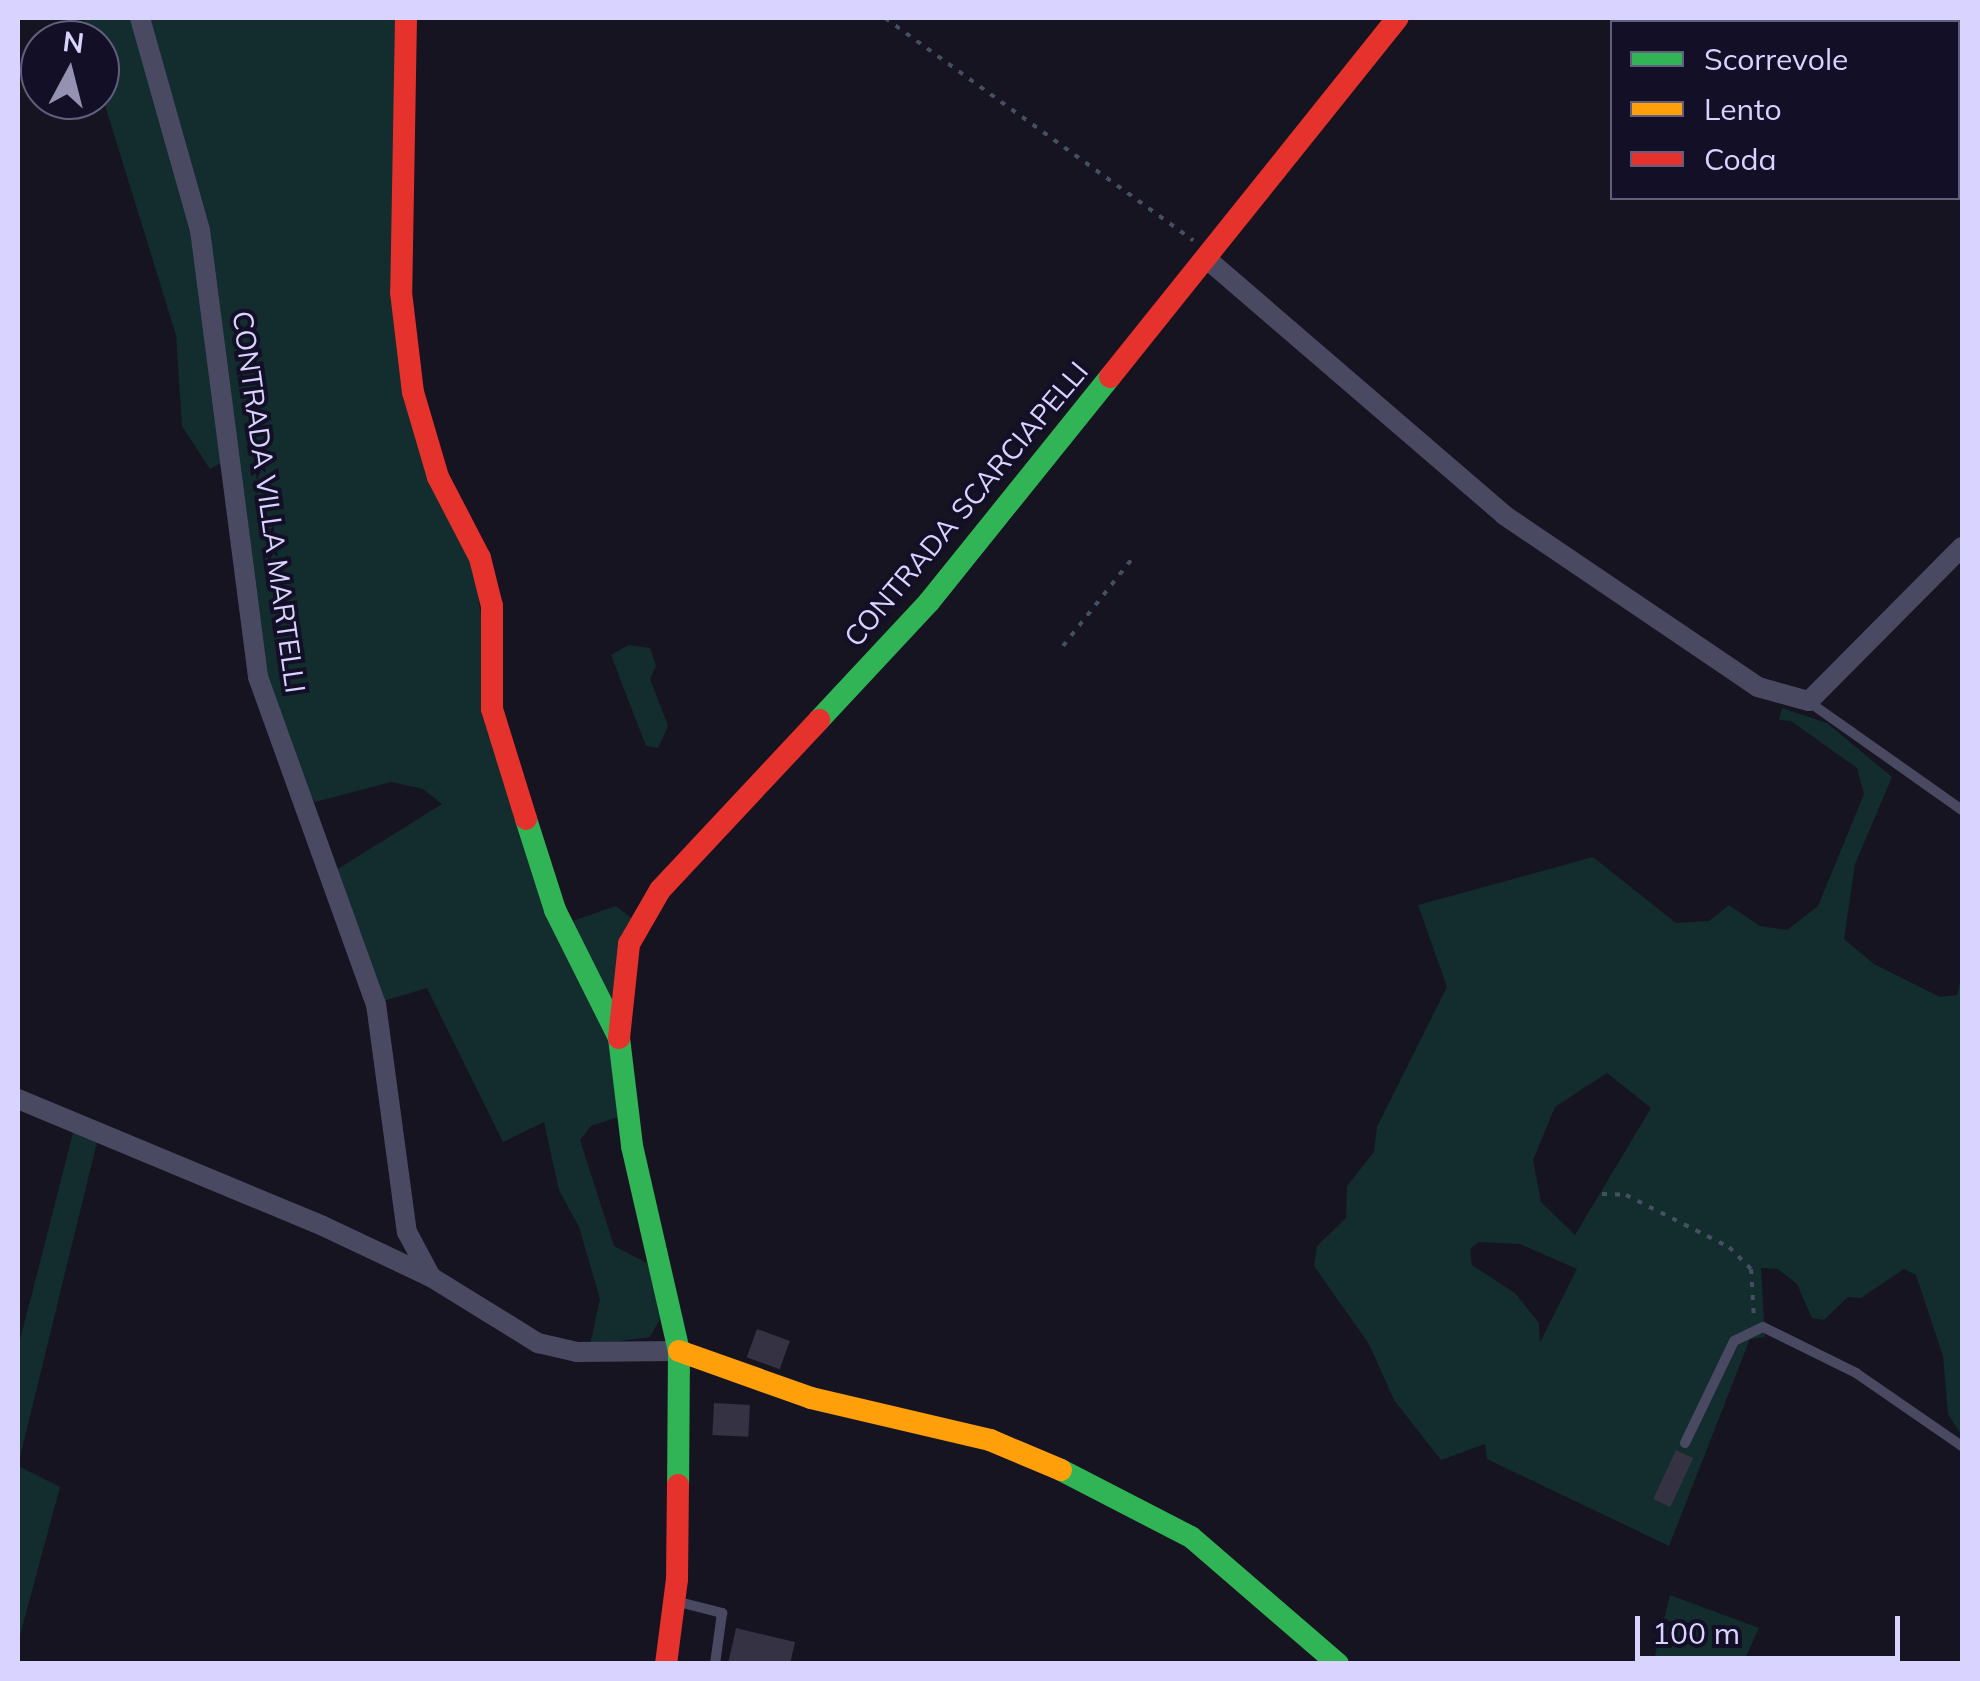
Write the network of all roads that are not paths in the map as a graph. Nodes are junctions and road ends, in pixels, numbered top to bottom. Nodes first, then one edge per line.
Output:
1 (140, 18) edge
2 (406, 18) edge
3 (1398, 18) edge
4 (1210, 258) junction
5 (1962, 547) edge
6 (1808, 701) junction
7 (1962, 810) edge
8 (620, 1038) junction
9 (18, 1099) edge
10 (431, 1276) junction
11 (678, 1351) junction
12 (1686, 1442) dead end
13 (1962, 1446) edge
14 (674, 1601) junction
15 (666, 1664) edge
16 (714, 1664) edge
17 (1338, 1664) edge

1 - 10 street, CONTRADA VILLA MARTELLI
2 - 8 street
3 - 4 street, CONTRADA SCARCIAPELLI
4 - 6 street
4 - 8 street, CONTRADA SCARCIAPELLI
5 - 6 street
6 - 7 lane
8 - 11 street
9 - 10 street, CONTRADA VILLA MARTELLI
10 - 11 street, CONTRADA VILLA MARTELLI
11 - 14 street
11 - 17 street
12 - 13 lane
14 - 15 street
14 - 16 lane

